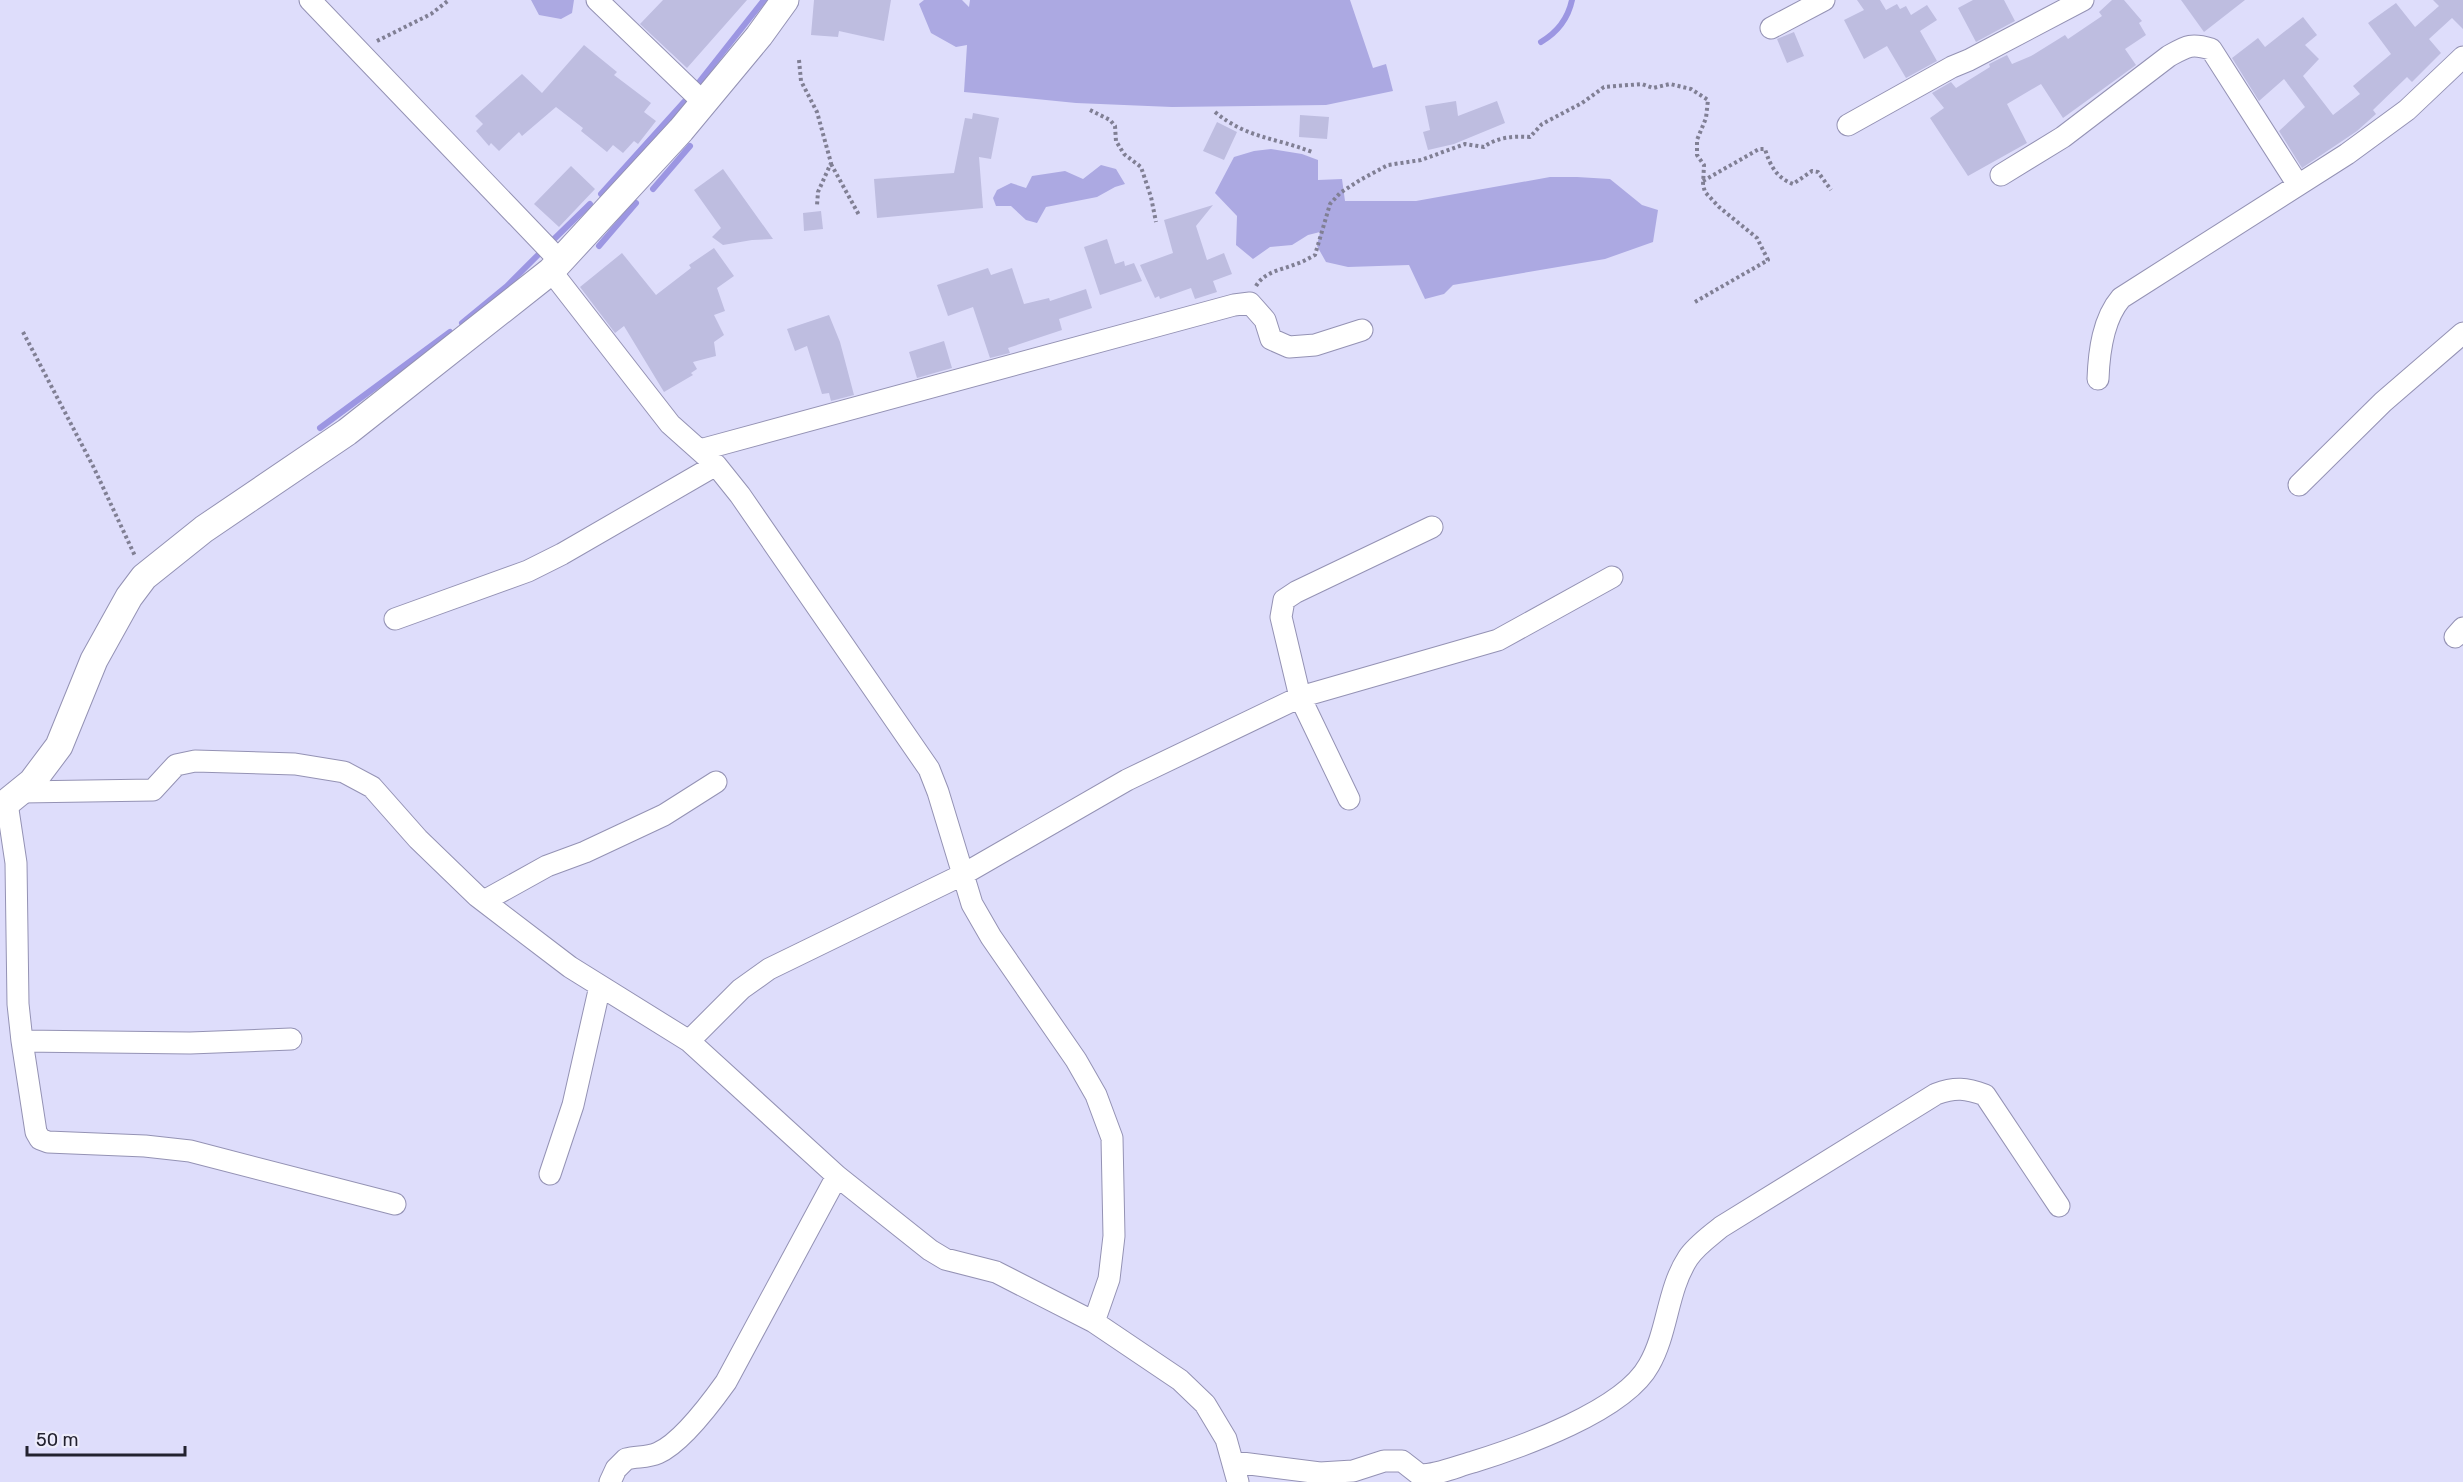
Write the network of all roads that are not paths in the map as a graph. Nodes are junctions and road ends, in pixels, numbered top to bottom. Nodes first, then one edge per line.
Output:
1 (310, 0) edge
2 (597, 0) edge
3 (785, 0) edge
4 (2083, 0) edge
5 (1817, 2) edge
6 (1771, 28) dead end
7 (2463, 57) edge
8 (704, 103) junction
9 (1848, 125) dead end
10 (2001, 175) dead end
11 (2298, 185) junction
12 (556, 266) junction
13 (1362, 330) dead end
14 (2463, 333) edge
15 (2098, 379) dead end
16 (700, 450) junction
17 (716, 465) junction
18 (2299, 484) dead end
19 (1432, 527) dead end
20 (1612, 577) dead end
21 (395, 619) dead end
22 (1300, 697) junction
23 (716, 782) dead end
24 (1349, 799) dead end
25 (10, 801) edge
26 (962, 875) junction
27 (484, 901) junction
28 (600, 986) junction
29 (291, 1039) dead end
30 (22, 1041) junction
31 (689, 1041) junction
32 (550, 1174) dead end
33 (837, 1176) junction
34 (395, 1203) dead end
35 (2060, 1206) dead end
36 (1094, 1322) junction
37 (1236, 1472) edge
38 (610, 1482) edge

1 - 12 street
2 - 8 street
3 - 8 street
4 - 9 street
5 - 6 street
7 - 11 street
8 - 12 street
10 - 11 street
11 - 15 street
12 - 16 street
12 - 25 street
13 - 16 street
14 - 18 street
16 - 17 street
17 - 21 street
17 - 26 street
19 - 22 street
20 - 22 street
22 - 24 street
22 - 26 street
23 - 27 street
25 - 27 street
25 - 30 street
26 - 31 street
26 - 36 street
27 - 28 street
28 - 31 street
28 - 32 street
29 - 30 street
30 - 34 street
31 - 33 street
33 - 36 street
33 - 38 street
35 - 37 street
36 - 37 street

